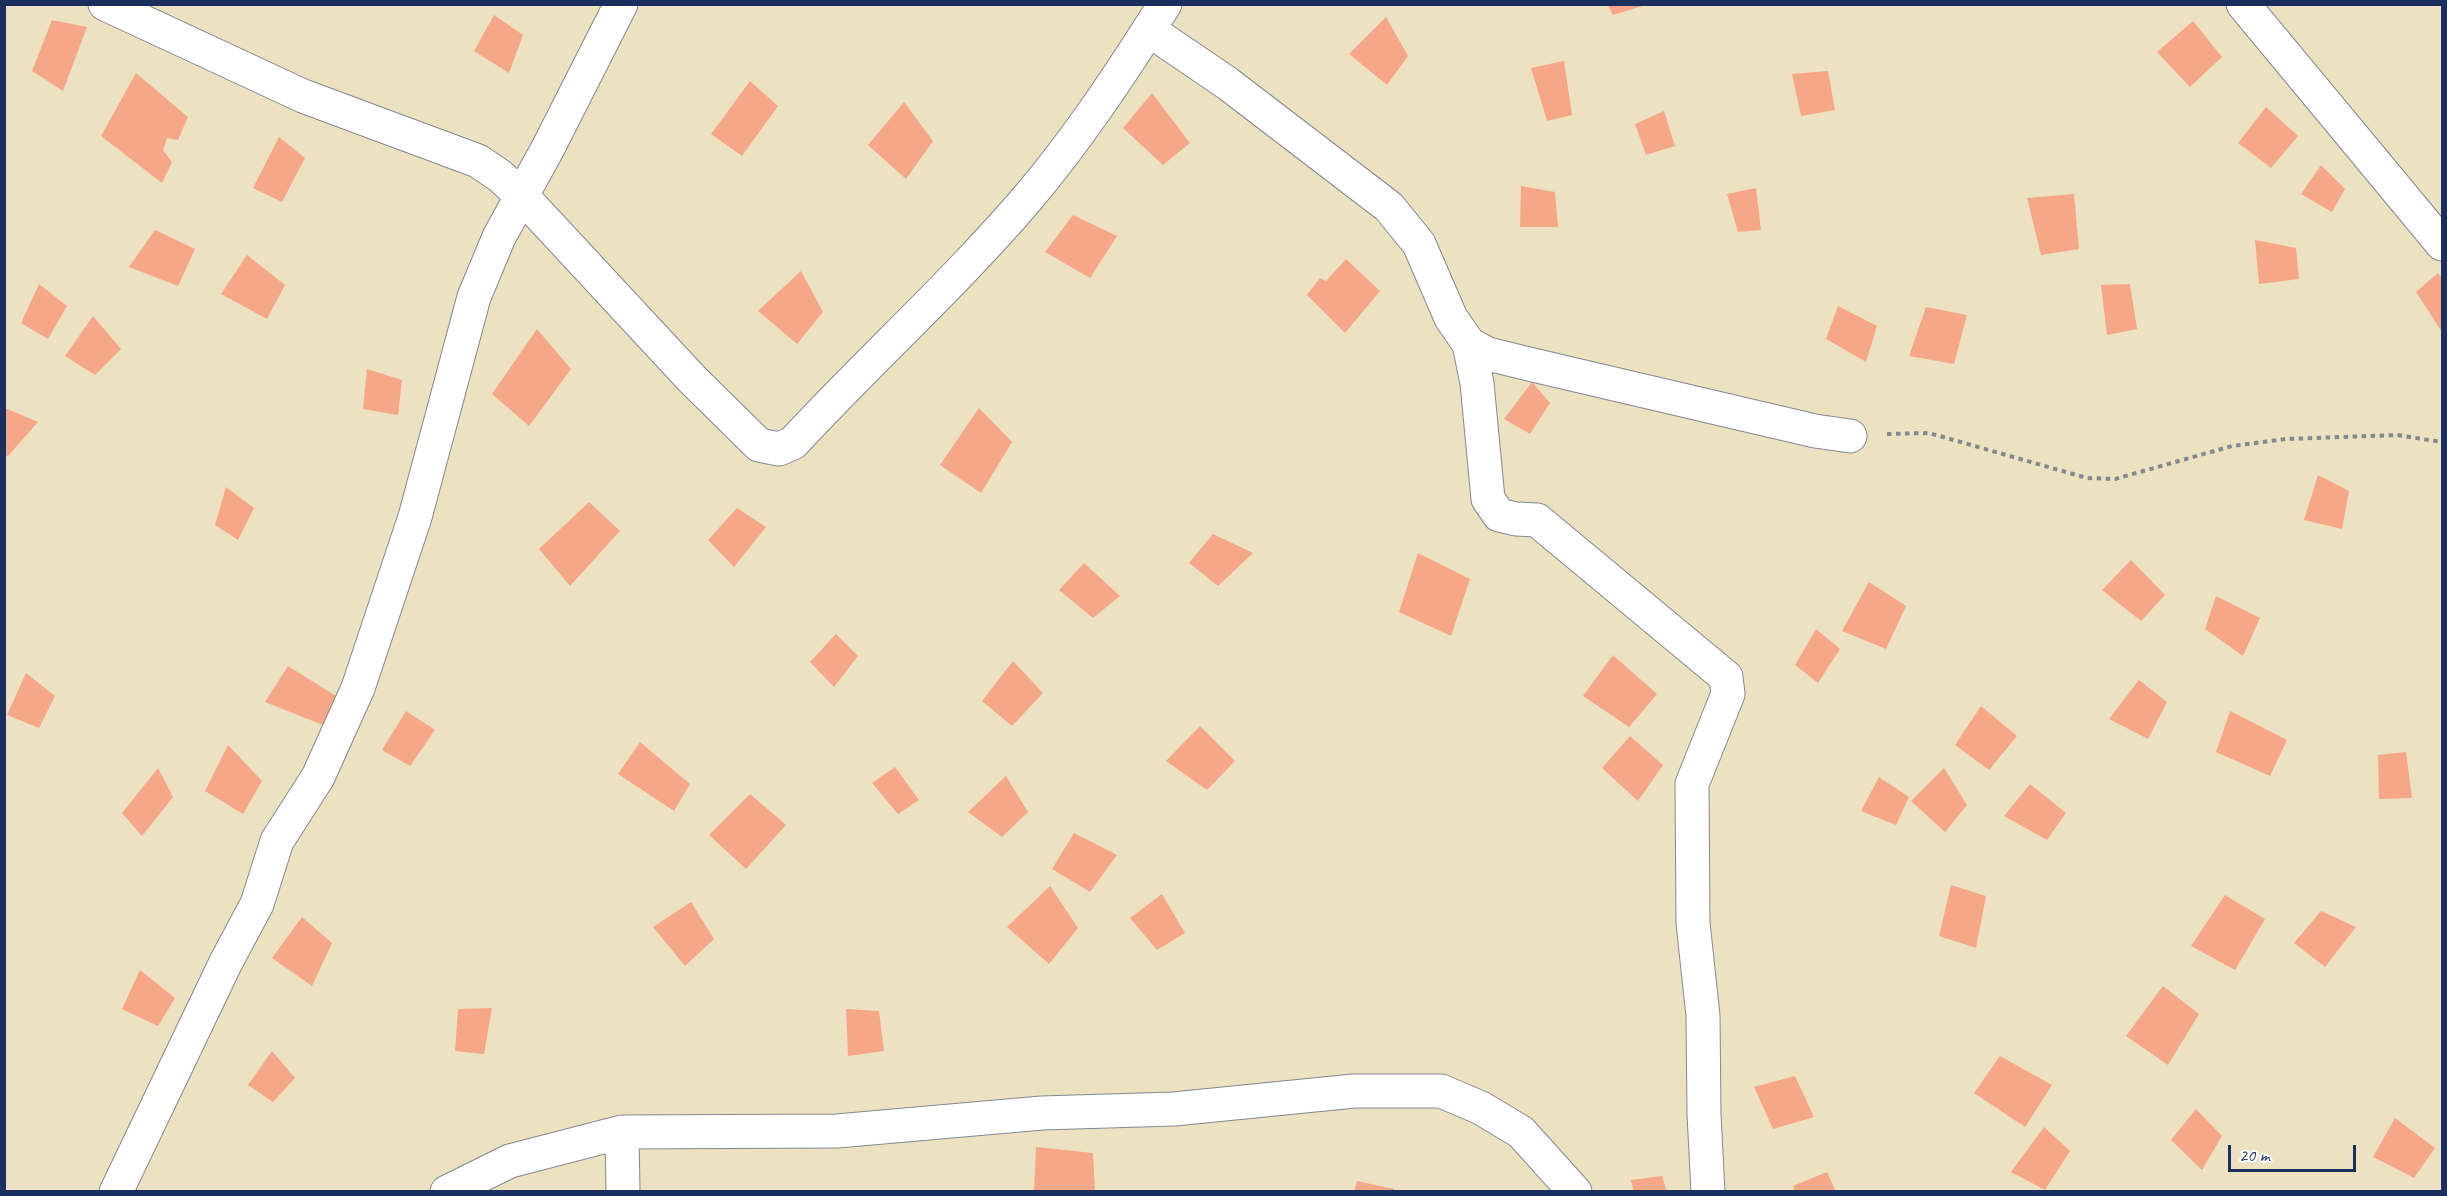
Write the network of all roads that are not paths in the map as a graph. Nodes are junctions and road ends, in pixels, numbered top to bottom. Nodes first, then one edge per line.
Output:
1 (105, 4) edge
2 (621, 4) edge
3 (2243, 4) edge
4 (1157, 17) edge
5 (522, 196) junction
6 (2442, 244) edge
7 (1469, 344) junction
8 (1850, 436) road end
9 (622, 1132) junction
10 (116, 1191) edge
11 (447, 1191) edge
12 (623, 1191) edge
13 (1575, 1191) edge
14 (1708, 1191) edge

1 - 5 street
2 - 5 street
3 - 6 street
4 - 5 street
4 - 7 street
5 - 10 street
7 - 8 street
7 - 14 street
9 - 11 street
9 - 12 street
9 - 13 street

